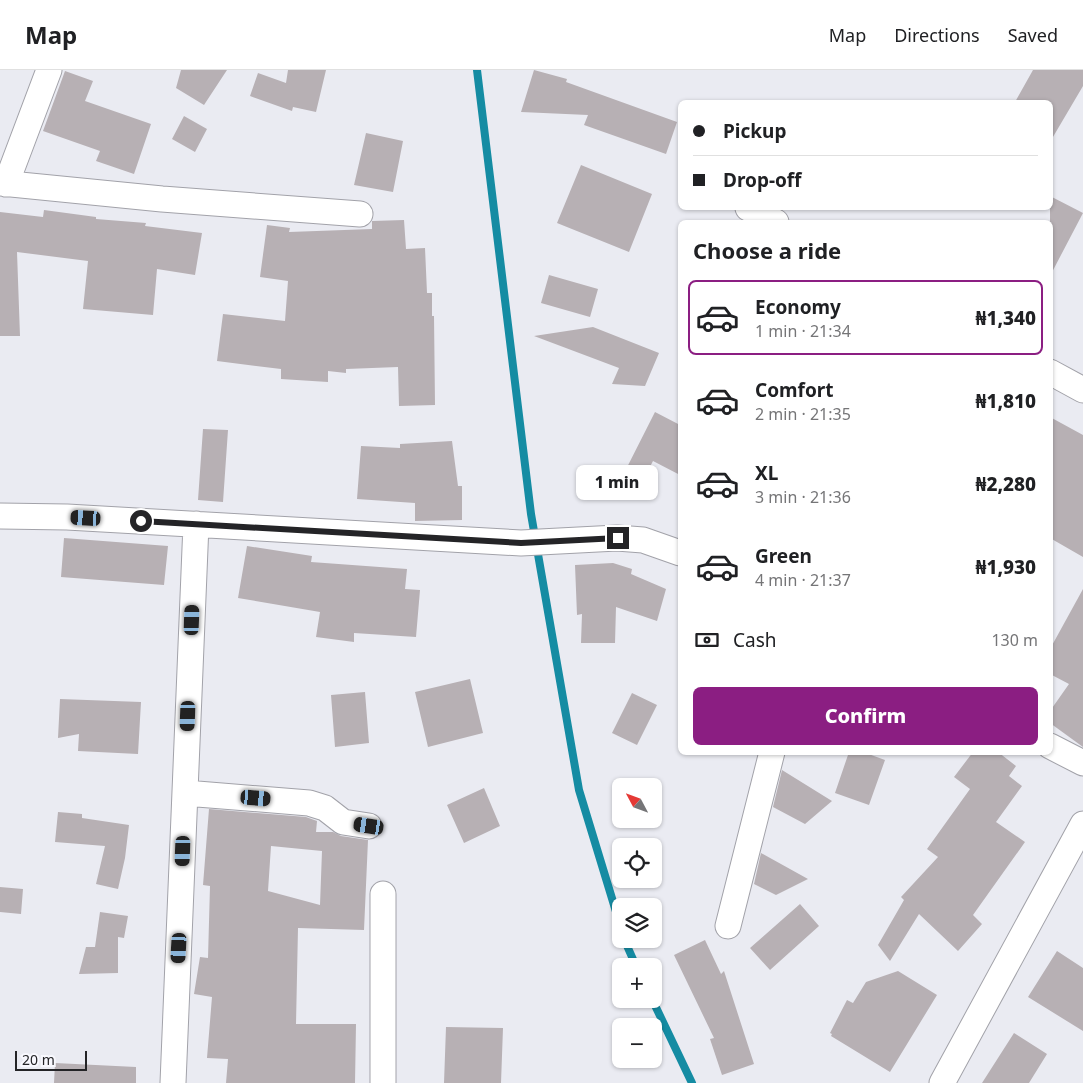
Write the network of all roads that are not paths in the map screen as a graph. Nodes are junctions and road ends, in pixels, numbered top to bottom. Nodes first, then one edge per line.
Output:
1 (49, 70) edge
2 (3, 184) edge
3 (752, 210) edge
4 (360, 214) dead end
5 (772, 220) edge
6 (1053, 374) edge
7 (1083, 390) edge
8 (0, 516) edge
9 (196, 524) junction
10 (678, 552) edge
11 (1053, 748) edge
12 (771, 755) edge
13 (1083, 763) edge
14 (185, 792) junction
15 (1083, 824) edge
16 (369, 826) dead end
17 (383, 894) dead end
18 (728, 926) dead end
19 (174, 1083) edge
20 (383, 1083) edge
21 (942, 1083) edge

1 - 2 street
2 - 4 street
3 - 5 street
6 - 7 street
8 - 9 street
9 - 10 street
9 - 14 street
11 - 13 street
12 - 18 street
14 - 16 street
14 - 19 street
15 - 21 street
17 - 20 street

